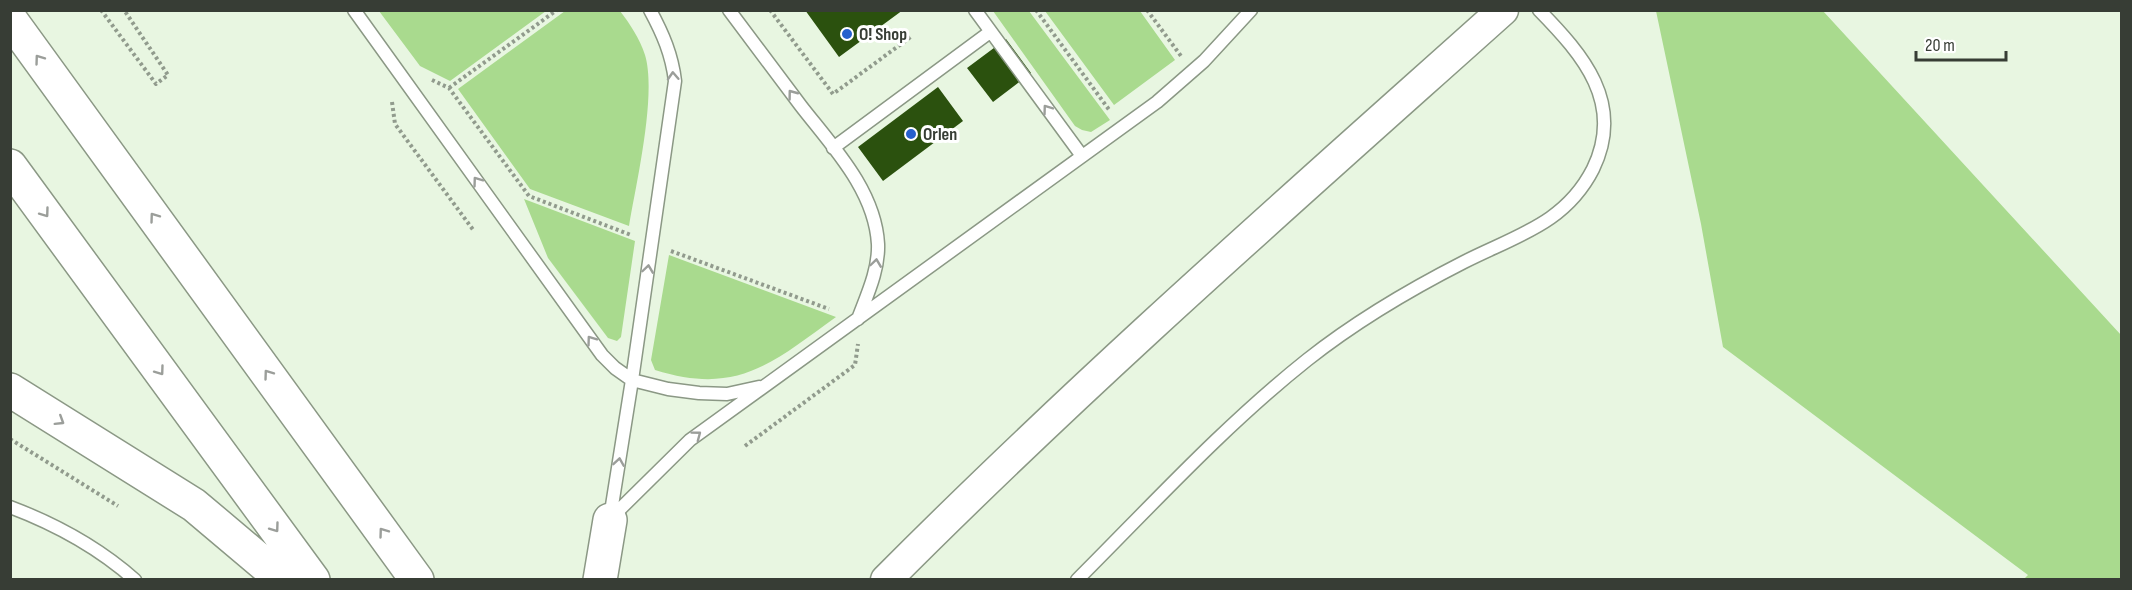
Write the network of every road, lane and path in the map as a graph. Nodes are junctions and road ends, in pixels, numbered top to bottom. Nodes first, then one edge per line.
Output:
1 (101, 10) edge
2 (124, 10) edge
3 (354, 10) edge
4 (556, 10) edge
5 (650, 10) edge
6 (729, 10) edge
7 (771, 10) edge
8 (975, 10) edge
9 (1036, 10) edge
10 (1147, 10) edge
11 (1251, 10) edge
12 (1503, 10) edge
13 (1539, 10) edge
14 (10, 19) edge
15 (990, 32) junction
16 (912, 36) dead end
17 (1182, 58) dead end
18 (424, 76) dead end
19 (449, 88) junction
20 (392, 101) dead end
21 (1113, 115) dead end
22 (833, 148) junction
23 (1082, 156) junction
24 (10, 166) edge
25 (635, 225) dead end
26 (474, 231) dead end
27 (651, 244) junction
28 (829, 309) dead end
29 (858, 319) junction
30 (859, 341) dead end
31 (632, 380) junction
32 (764, 386) junction
33 (10, 390) edge
34 (10, 439) edge
35 (745, 446) dead end
36 (118, 506) dead end
37 (10, 507) edge
38 (610, 519) junction
39 (135, 579) edge
40 (283, 579) edge
41 (313, 579) edge
42 (417, 579) edge
43 (600, 579) edge
44 (886, 579) edge
45 (1077, 579) edge

1 - 2 path
31 -> 3 lane
4 - 19 path
27 -> 5 lane
22 -> 6 lane
7 - 16 path
8 - 15 lane
9 - 21 path
10 - 17 path
11 - 23 lane
12 - 44 street
13 - 45 lane
42 -> 14 highway
15 - 22 lane
23 -> 15 lane
18 - 19 path
19 - 25 path
20 - 26 path
29 -> 22 lane
23 - 29 lane
24 -> 41 highway
27 - 28 path
31 -> 27 lane
29 - 32 lane
30 - 35 path
31 - 32 lane
38 -> 31 lane
38 -> 32 lane
33 -> 40 highway
34 - 36 path
37 - 39 lane
38 - 43 highway

